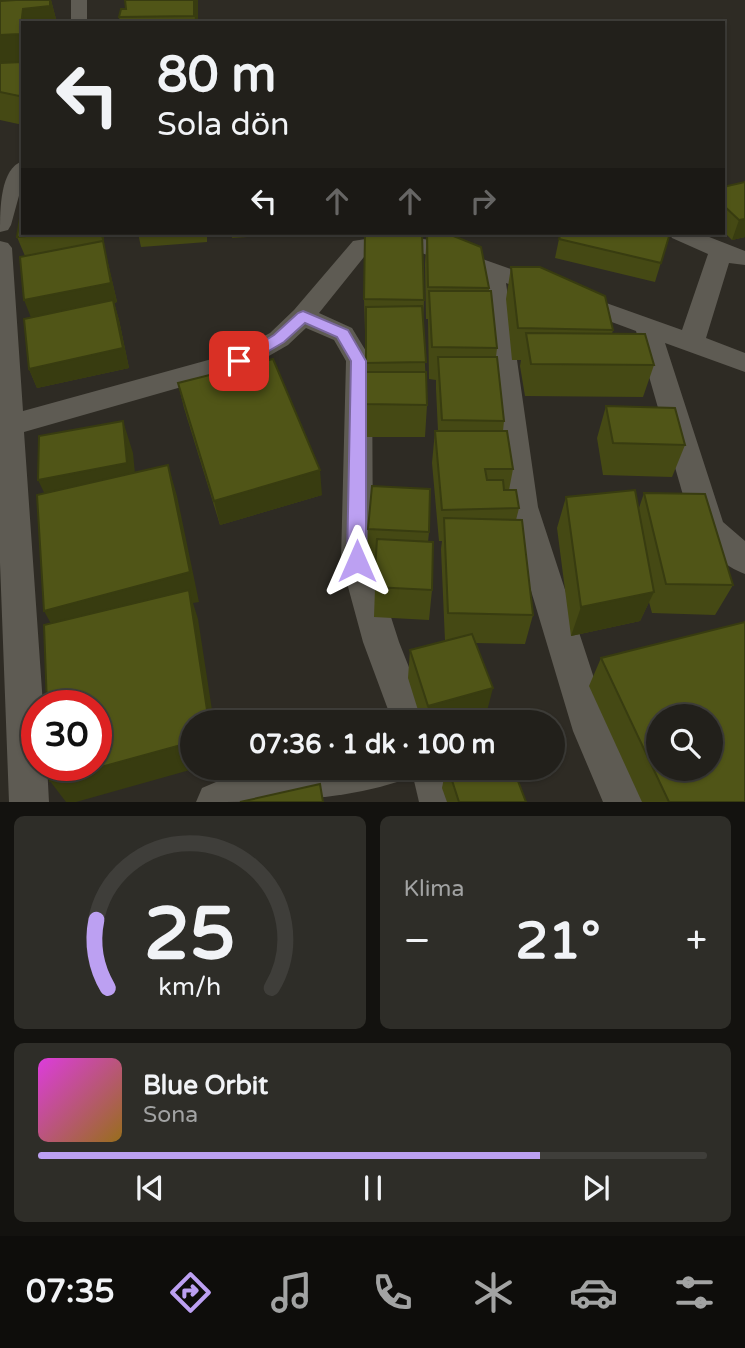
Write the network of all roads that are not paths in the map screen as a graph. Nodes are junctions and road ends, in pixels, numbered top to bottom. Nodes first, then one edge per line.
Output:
1 (79, 0) edge
2 (79, 21) edge
3 (21, 170) edge
4 (5, 216) edge
5 (685, 235) edge
6 (397, 237) edge
7 (734, 256) edge
8 (492, 272) junction
9 (303, 316) junction
10 (647, 326) junction
11 (699, 346) junction
12 (745, 363) edge
13 (5, 427) edge
14 (745, 560) edge
15 (407, 710) edge
16 (324, 780) edge
17 (433, 780) edge
18 (29, 802) edge
19 (216, 802) edge
20 (439, 802) edge
21 (623, 802) edge

1 - 2 street
3 - 4 street
4 - 13 street
5 - 7 street
6 - 8 street
6 - 9 street
7 - 11 street
8 - 10 street
8 - 21 street
9 - 13 street
9 - 15 street
10 - 11 street
10 - 14 street
11 - 12 street
13 - 18 street
16 - 19 street
17 - 20 street

